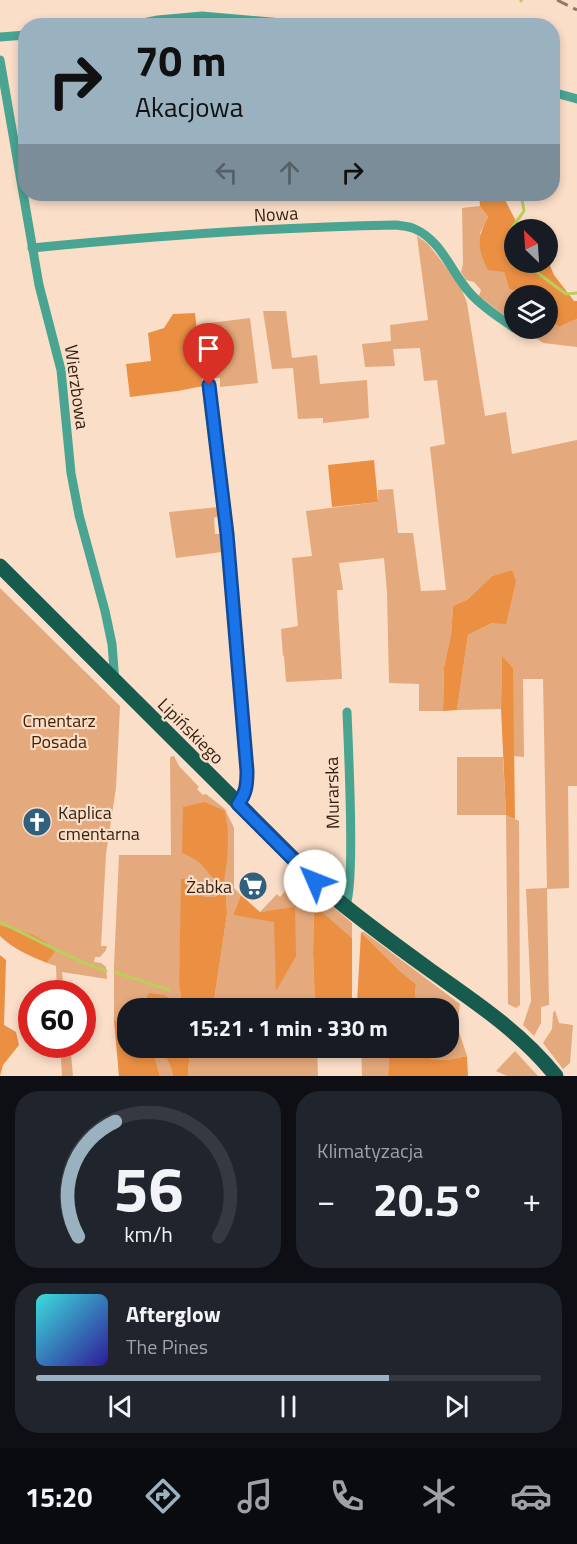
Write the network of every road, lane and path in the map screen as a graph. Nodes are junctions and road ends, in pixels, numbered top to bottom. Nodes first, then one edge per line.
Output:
1 (166, 18) edge
2 (225, 18) edge
3 (18, 36) edge
4 (0, 37) edge
5 (0, 60) edge
6 (560, 94) edge
7 (577, 99) edge
8 (18, 159) edge
9 (25, 201) edge
10 (32, 248) junction
11 (504, 320) edge
12 (209, 385) dead end
13 (0, 566) edge
14 (115, 683) junction
15 (347, 712) dead end
16 (238, 804) junction
17 (345, 907) junction
18 (556, 1076) edge

1 - 2 street
3 - 4 street
5 - 8 street, Wierzbowa
6 - 7 street
9 - 10 street, Wierzbowa
10 - 11 street, Nowa
10 - 14 street, Wierzbowa
12 - 16 street
13 - 14 main road, Lipińskiego
14 - 16 main road, Lipińskiego
15 - 17 street, Murarska
16 - 17 main road, Lipińskiego
17 - 18 main road, Lipińskiego

